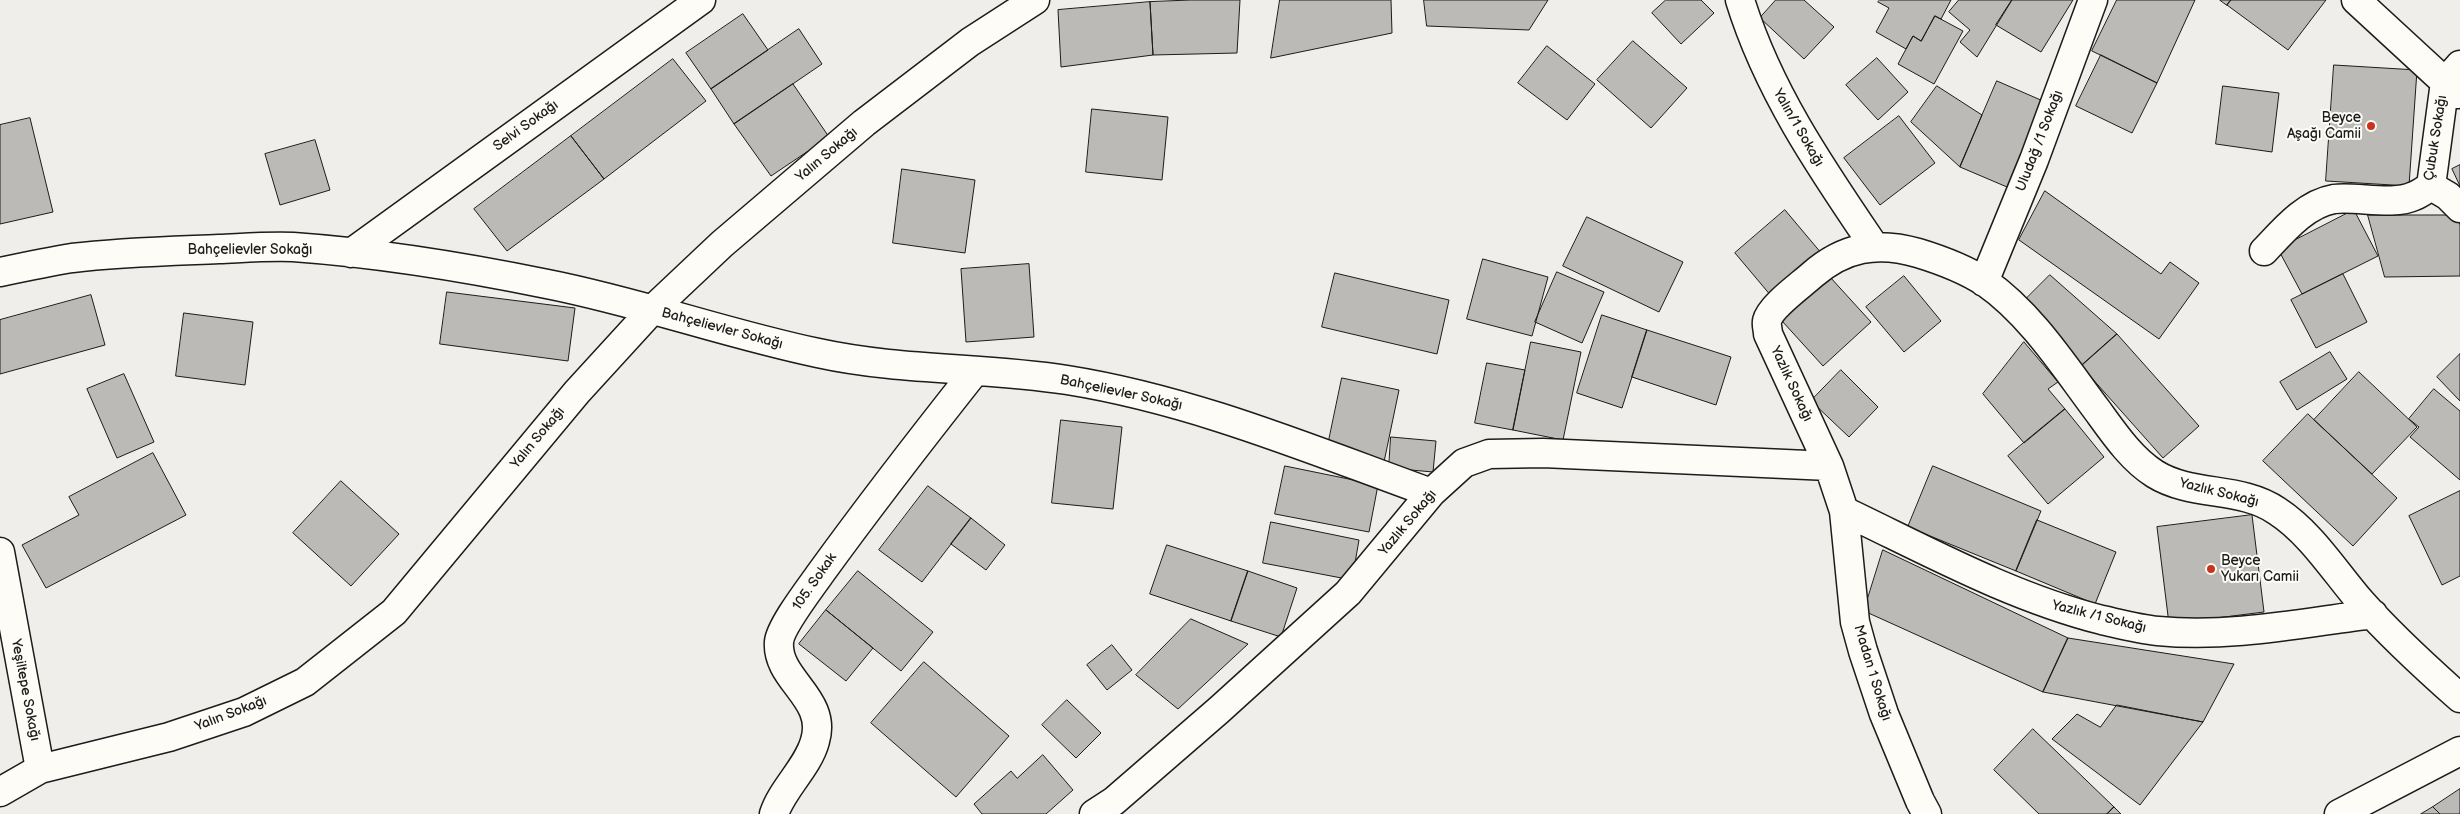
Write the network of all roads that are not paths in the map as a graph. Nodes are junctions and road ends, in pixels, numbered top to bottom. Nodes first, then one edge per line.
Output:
1 (701, 0) edge
2 (1035, 0) edge
3 (1740, 0) edge
4 (2093, 0) edge
5 (2356, 0) edge
6 (2455, 81) edge
7 (2431, 186) junction
8 (2460, 208) edge
9 (1874, 246) junction
10 (2264, 251) dead end
11 (352, 253) junction
12 (0, 272) edge
13 (1984, 282) junction
14 (652, 310) junction
15 (975, 372) junction
16 (1829, 466) junction
17 (1431, 494) junction
18 (1844, 511) junction
19 (0, 552) edge
20 (2373, 614) junction
21 (2460, 698) edge
22 (2460, 751) edge
23 (40, 769) junction
24 (0, 792) edge
25 (774, 814) edge
26 (1094, 814) edge
27 (1927, 814) edge
28 (2339, 814) edge

1 - 11 street, Selvi Sokağı
2 - 14 street, Yalın Sokağı
3 - 9 street, Yalın/1 Sokağı
4 - 13 street, Uludağ /1 Sokağı
5 - 6 street
6 - 7 street, Çubuk Sokağı
7 - 8 street
7 - 10 street, Çubuk Sokağı
9 - 13 street, Yazlık Sokağı
9 - 16 street, Yazlık Sokağı
11 - 12 street, Bahçelievler Sokağı
11 - 14 street, Bahçelievler Sokağı
13 - 20 street, Yazlık Sokağı
14 - 15 street, Bahçelievler Sokağı
14 - 23 street, Yalın Sokağı
15 - 17 street, Bahçelievler Sokağı
15 - 25 street, 105. Sokak
16 - 17 street, Yazlık Sokağı
16 - 18 street, Madan 1 Sokağı
17 - 26 street, Yazlık Sokağı
18 - 20 street, Yazlık /1 Sokağı
18 - 27 street, Madan 1 Sokağı
19 - 23 street, Yeşiltepe Sokağı
20 - 21 street, Yazlık Sokağı
22 - 28 street
23 - 24 street, Yalın Sokağı

